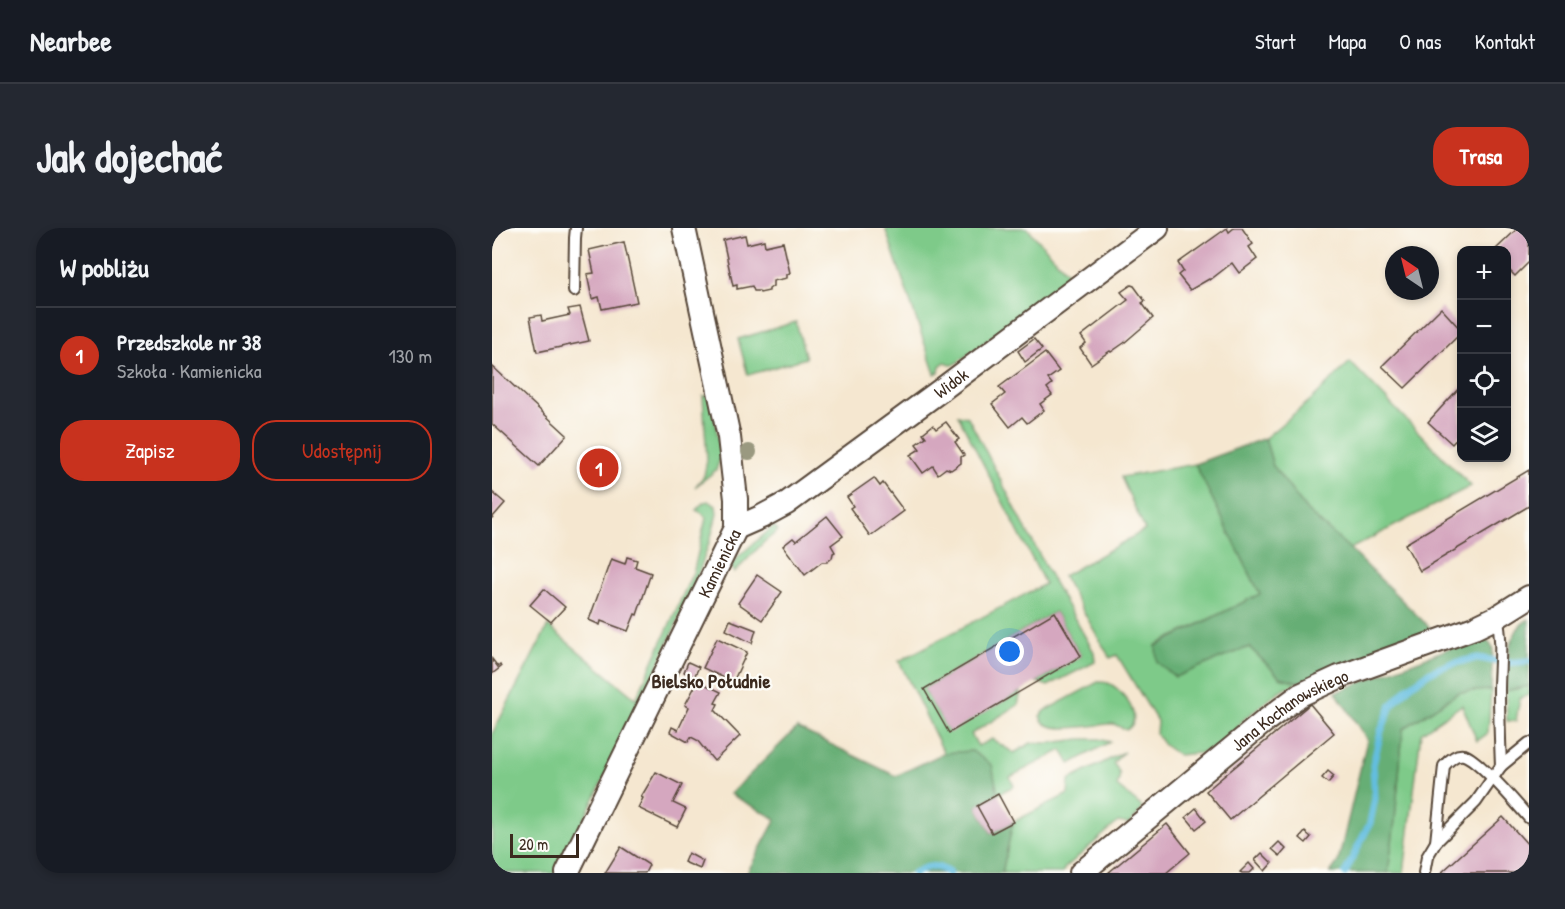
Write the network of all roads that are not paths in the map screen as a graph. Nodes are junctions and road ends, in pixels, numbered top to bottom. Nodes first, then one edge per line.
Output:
1 (576, 228) edge
2 (684, 228) edge
3 (1157, 228) edge
4 (574, 291) dead end
5 (736, 528) junction
6 (1529, 597) edge
7 (1497, 617) junction
8 (1529, 743) edge
9 (1501, 766) junction
10 (1493, 779) junction
11 (1529, 818) edge
12 (1436, 842) junction
13 (567, 873) edge
14 (1081, 873) edge
15 (1424, 873) edge

1 - 4 lane
2 - 5 street, Kamienicka
3 - 5 street, Widok
5 - 13 street, Kamienicka
6 - 7 street, Jana Kochanowskiego
7 - 9 lane
7 - 14 street, Jana Kochanowskiego
8 - 9 lane
9 - 10 lane
10 - 11 lane
10 - 12 lane
10 - 12 lane
12 - 15 lane

